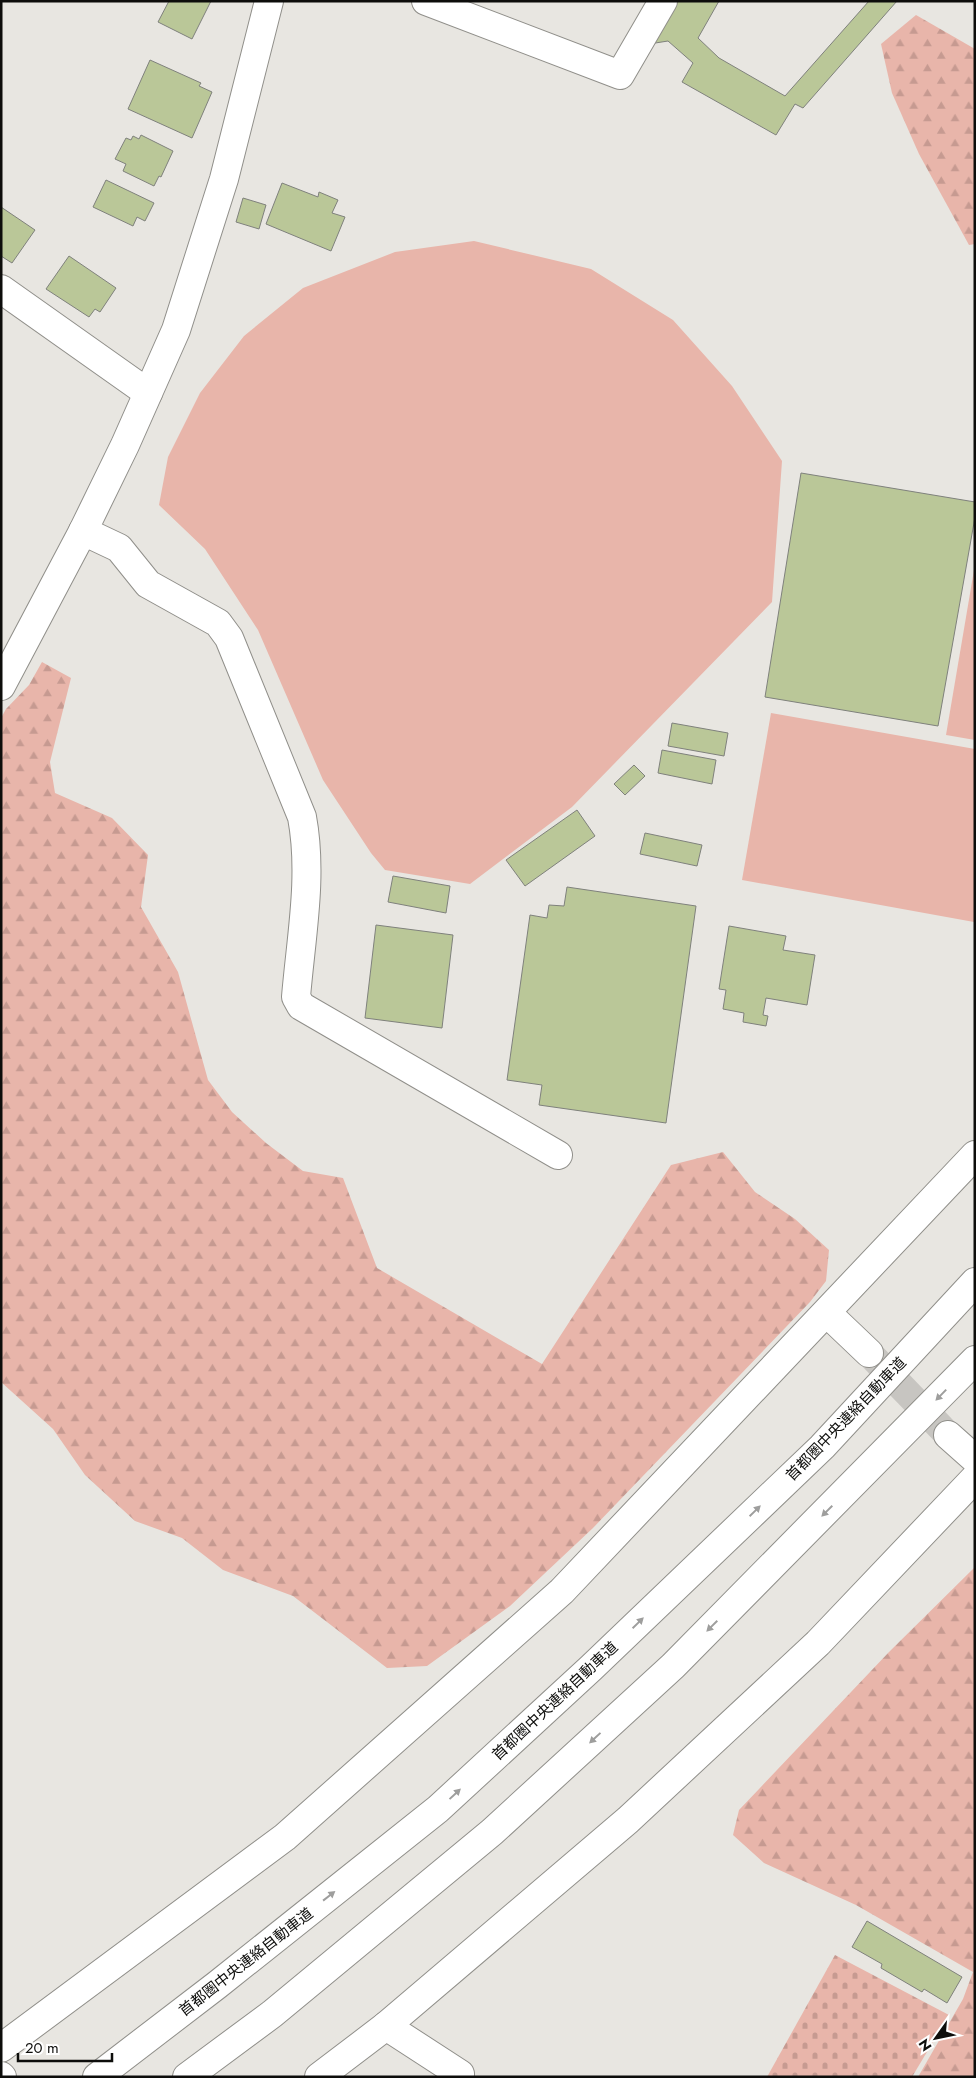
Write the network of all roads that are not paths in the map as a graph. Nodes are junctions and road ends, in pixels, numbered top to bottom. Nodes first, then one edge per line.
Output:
1 (269, 1) edge
2 (426, 1) edge
3 (663, 1) edge
4 (1, 289) edge
5 (148, 393) junction
6 (83, 531) junction
7 (1, 686) edge
8 (558, 1155) dead end
9 (975, 1156) edge
10 (975, 1282) edge
11 (828, 1313) junction
12 (869, 1353) tunnel mouth
13 (975, 1360) edge
14 (948, 1435) tunnel mouth
15 (975, 1459) edge
16 (975, 1478) edge
17 (386, 2026) junction
18 (1, 2048) edge
19 (97, 2077) edge
20 (187, 2077) edge
21 (319, 2077) edge
22 (458, 2077) edge

1 - 5 main road
2 - 3 main road
4 - 5 main road
5 - 6 main road
6 - 7 main road
6 - 8 main road
9 - 11 main road
19 -> 10 main road, 首都圏中央連絡自動車道
11 - 12 main road
11 - 18 main road
13 -> 20 main road
14 - 15 main road
16 - 17 main road
17 - 21 main road
17 - 22 main road

